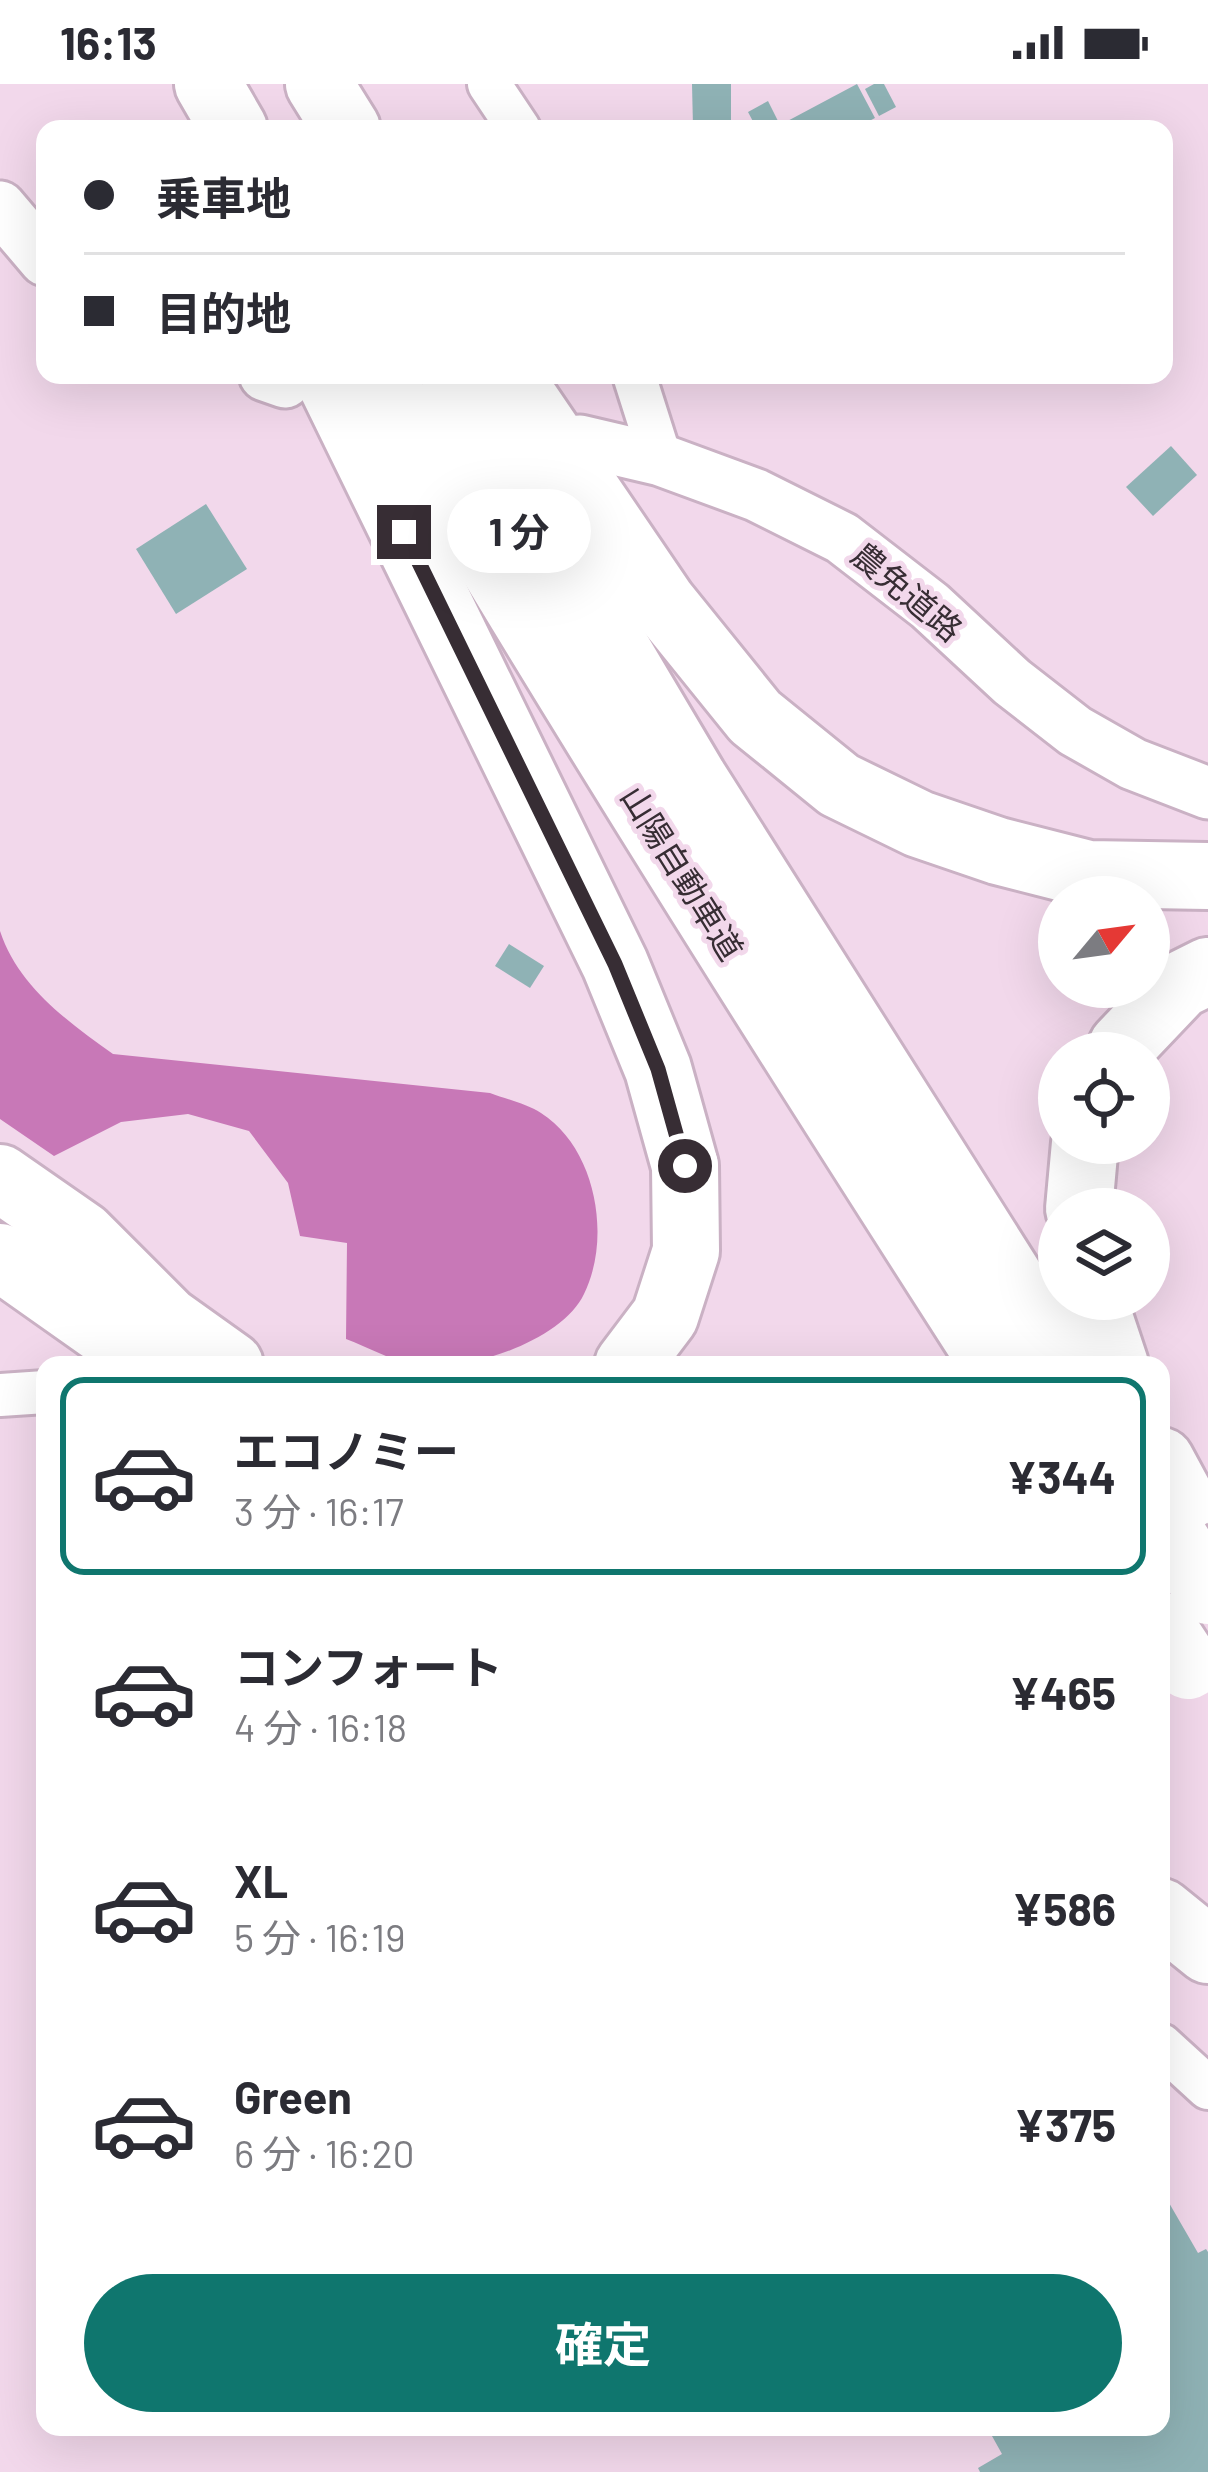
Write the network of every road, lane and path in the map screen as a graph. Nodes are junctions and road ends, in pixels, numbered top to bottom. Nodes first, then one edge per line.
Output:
1 (284, 84) edge
2 (319, 84) edge
3 (489, 84) edge
4 (522, 84) edge
5 (305, 120) edge
6 (341, 120) edge
7 (514, 120) edge
8 (520, 120) edge
9 (0, 207) edge
10 (36, 249) edge
11 (296, 384) edge
12 (384, 384) edge
13 (459, 384) edge
14 (514, 384) edge
15 (637, 384) edge
16 (580, 441) dead end
17 (662, 460) junction
18 (1208, 793) edge
19 (1208, 877) edge
20 (1208, 971) edge
21 (1135, 1032) edge
22 (0, 1178) edge
23 (0, 1257) edge
24 (1100, 1320) edge
25 (140, 1356) edge
26 (217, 1356) edge
27 (635, 1356) edge
28 (988, 1356) edge
29 (1059, 1356) edge
30 (1112, 1356) edge
31 (36, 1393) edge
32 (0, 1395) edge
33 (1170, 1492) edge
34 (1189, 1558) edge
35 (1170, 1919) edge
36 (1208, 1950) edge
37 (1170, 2052) edge
38 (1208, 2088) edge

1 - 5 highway
2 - 6 highway
3 - 7 street
4 - 8 street
9 - 10 street
11 - 27 highway
12 - 28 highway, 山陽自動車道
13 - 29 highway, 山陽自動車道
14 - 19 highway
15 - 17 street
16 - 17 street, 農免道路
17 - 18 street, 農免道路
20 - 21 highway
22 - 26 highway
23 - 25 highway
24 - 30 highway
31 - 32 street
33 - 34 highway
35 - 36 highway
37 - 38 street

